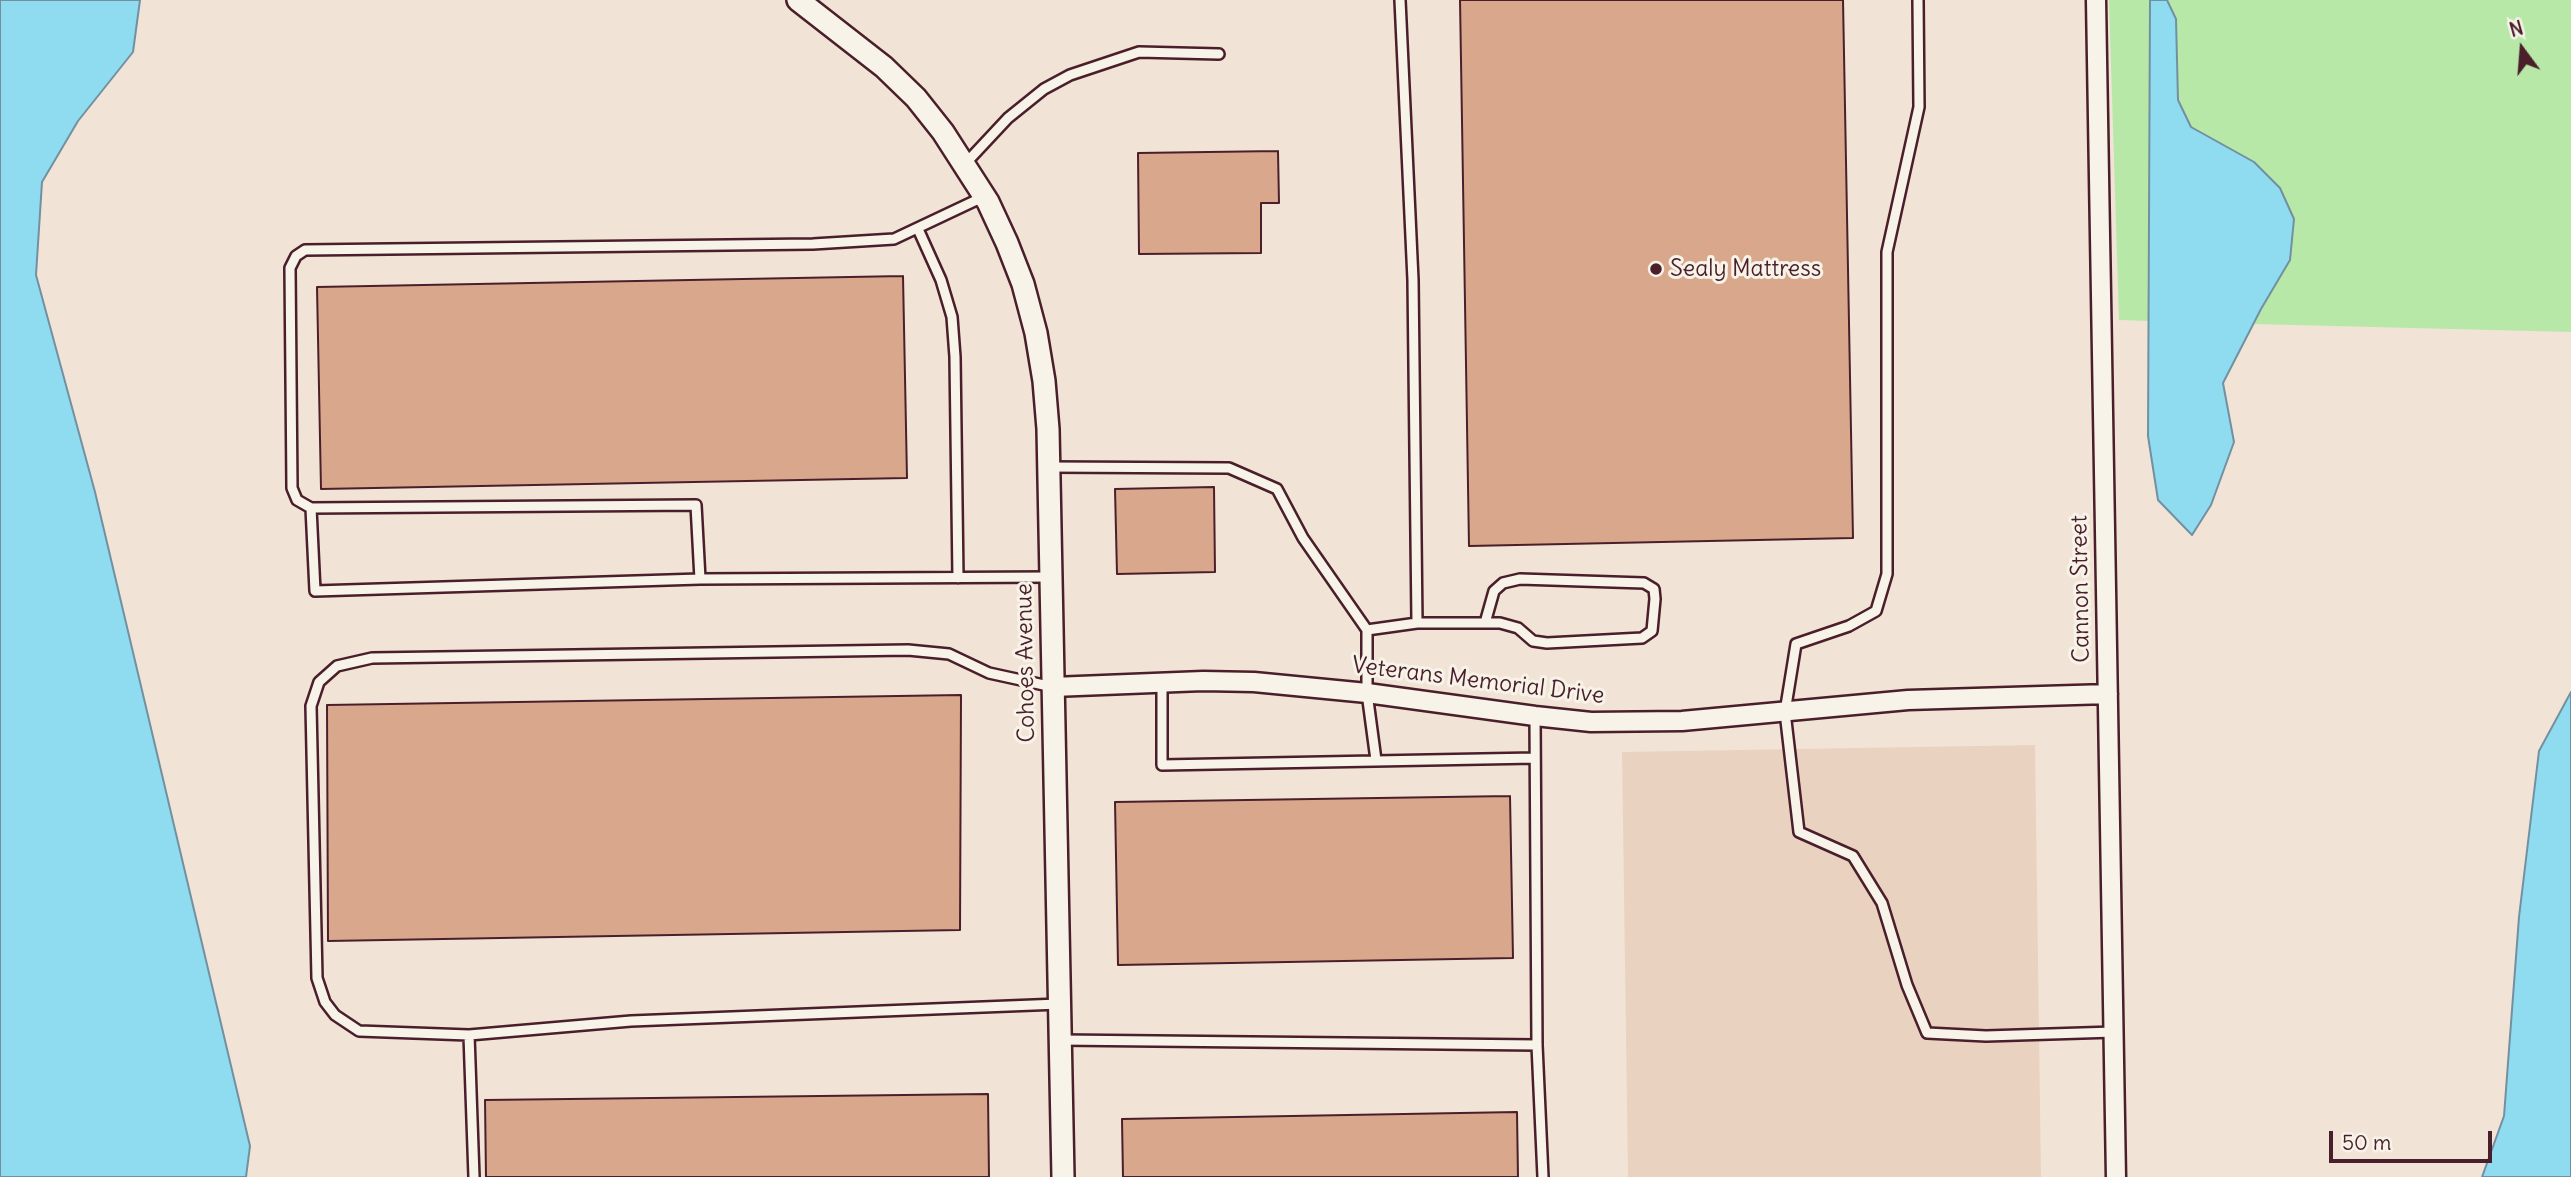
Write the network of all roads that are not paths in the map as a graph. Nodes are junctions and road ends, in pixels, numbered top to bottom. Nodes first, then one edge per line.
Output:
1 (798, 0) edge
2 (1400, 0) edge
3 (1918, 0) edge
4 (2096, 0) edge
5 (1219, 54) dead end
6 (965, 164) junction
7 (985, 197) junction
8 (918, 229) junction
9 (1048, 467) junction
10 (311, 508) junction
11 (1051, 576) junction
12 (958, 578) junction
13 (700, 579) junction
14 (1417, 622) junction
15 (1485, 623) junction
16 (1367, 630) junction
17 (1162, 683) junction
18 (1053, 687) junction
19 (1367, 693) junction
20 (2108, 694) junction
21 (1785, 712) junction
22 (1535, 716) junction
23 (1535, 758) junction
24 (1376, 760) junction
25 (1059, 1004) junction
26 (2114, 1032) junction
27 (468, 1035) junction
28 (1060, 1040) junction
29 (1536, 1045) junction
30 (474, 1177) edge
31 (1063, 1177) edge
32 (1543, 1177) edge
33 (2116, 1177) edge

1 - 6 street, Cohoes Avenue
2 - 14 lane
3 - 21 lane
4 - 20 street, Cannon Street
5 - 6 lane
6 - 7 street, Cohoes Avenue
7 - 8 lane
7 - 9 street, Cohoes Avenue
8 - 10 lane
8 - 12 lane
9 - 11 street, Cohoes Avenue
9 - 16 lane
10 - 13 lane
10 - 13 lane
11 - 12 lane
11 - 18 street, Cohoes Avenue
12 - 13 lane
14 - 15 lane
14 - 16 lane
15 - 15 lane
16 - 19 lane
17 - 18 street, Veterans Memorial Drive
17 - 19 street, Veterans Memorial Drive
17 - 24 lane
18 - 25 street, Cohoes Avenue
18 - 27 lane
19 - 22 street, Veterans Memorial Drive
19 - 24 lane
20 - 21 street, Veterans Memorial Drive
20 - 26 street, Cannon Street
21 - 22 street, Veterans Memorial Drive
21 - 26 lane
22 - 23 lane
23 - 24 lane
23 - 29 lane
25 - 27 lane
25 - 28 street, Cohoes Avenue
26 - 33 street, Cannon Street
27 - 30 lane
28 - 29 lane
28 - 31 street, Cohoes Avenue
29 - 32 lane

